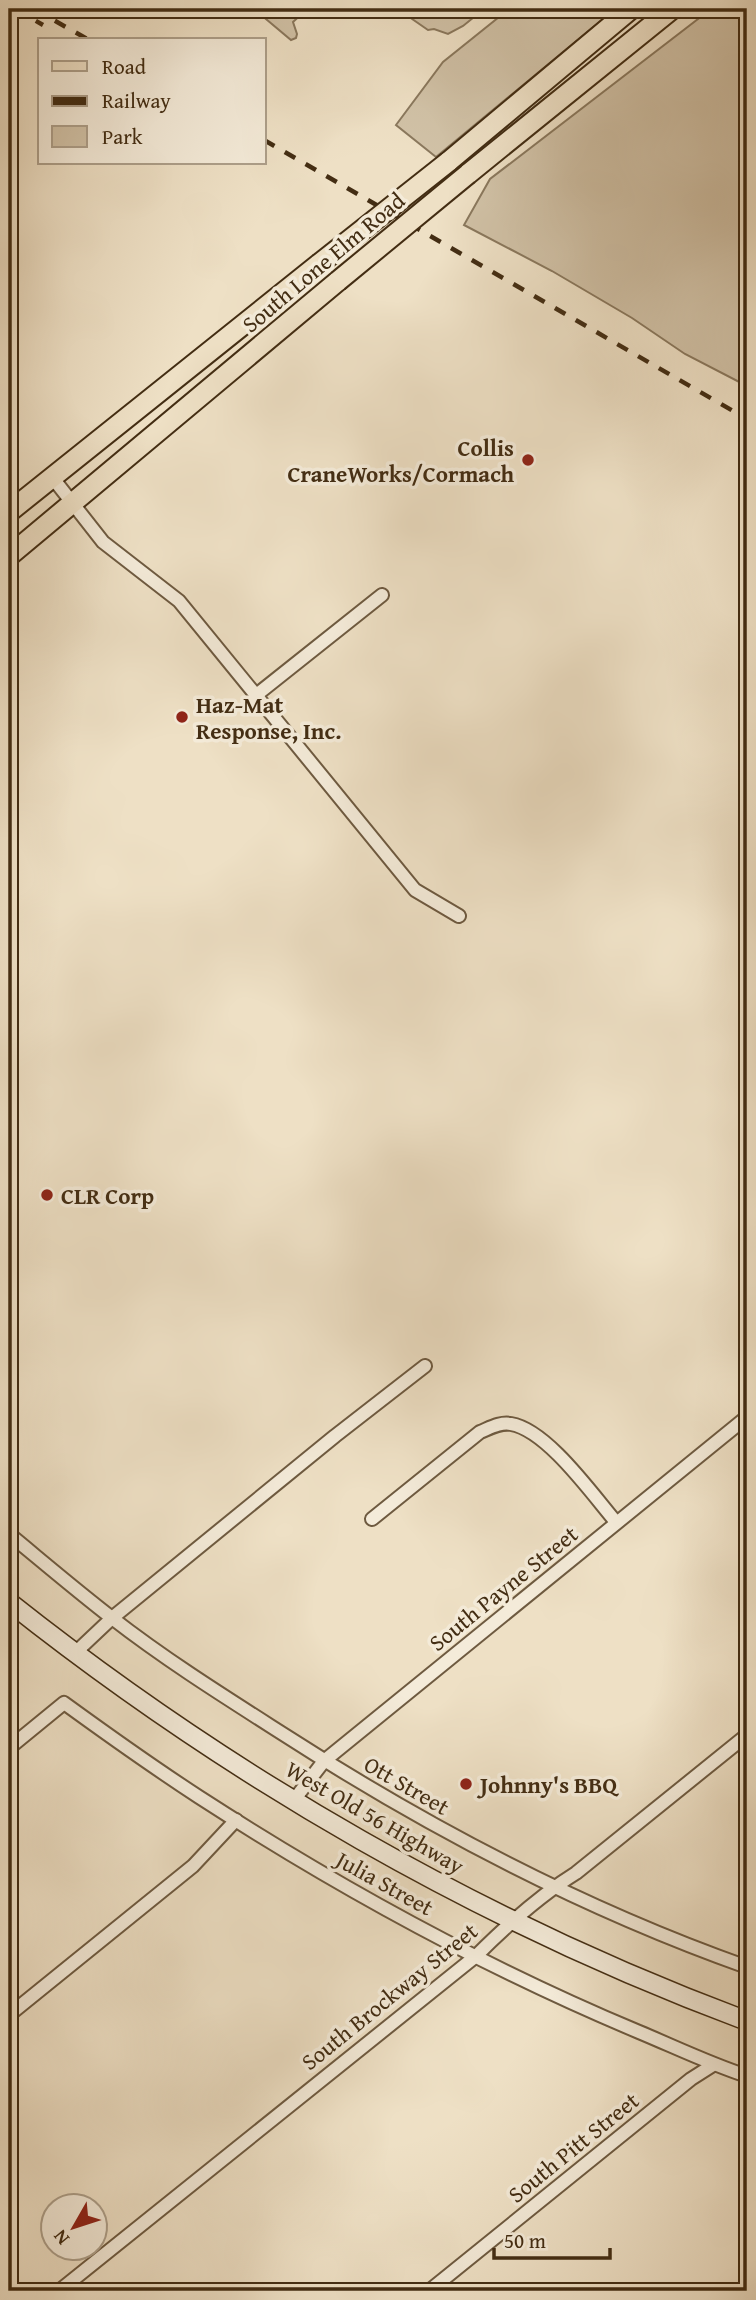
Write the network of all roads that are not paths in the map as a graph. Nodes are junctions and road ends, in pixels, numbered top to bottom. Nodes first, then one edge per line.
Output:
1 (631, 9) edge
2 (672, 9) edge
3 (52, 477) junction
4 (73, 504) junction
5 (9, 512) edge
6 (9, 556) edge
7 (382, 595) dead end
8 (255, 696) junction
9 (460, 916) dead end
10 (425, 1366) dead end
11 (747, 1417) edge
12 (372, 1519) dead end
13 (616, 1522) junction
14 (9, 1534) edge
15 (9, 1602) edge
16 (112, 1618) junction
17 (76, 1652) junction
18 (747, 1735) edge
19 (9, 1748) edge
20 (324, 1760) junction
21 (294, 1800) junction
22 (236, 1820) junction
23 (553, 1887) junction
24 (513, 1920) junction
25 (476, 1956) junction
26 (747, 1967) edge
27 (9, 2015) edge
28 (747, 2021) edge
29 (713, 2065) junction
30 (747, 2076) edge
31 (9, 2285) edge
32 (14, 2291) edge
33 (59, 2291) edge
34 (429, 2291) edge

1 - 3 main road, South Lone Elm Road, bridge
2 - 4 main road, South Lone Elm Road, bridge
3 - 4 street
3 - 5 main road, South Lone Elm Road
4 - 6 main road, South Lone Elm Road
4 - 8 street
7 - 8 street
8 - 9 street
10 - 16 street
11 - 13 street, South Payne Street
12 - 13 street
13 - 20 street, South Payne Street
14 - 16 street, Ott Street
15 - 17 main road, West Old 56 Highway
16 - 17 street
16 - 20 street, Ott Street
17 - 21 main road, West Old 56 Highway
18 - 23 street, South Brockway Street
19 - 22 street, Julia Street
20 - 21 street, South Payne Street
20 - 23 street, Ott Street
21 - 24 main road, West Old 56 Highway
22 - 25 street, Julia Street
22 - 27 street
23 - 24 street, South Brockway Street
23 - 26 street, Ott Street
24 - 25 street, South Brockway Street
24 - 28 main road, West Old 56 Highway
25 - 29 street, Julia Street
25 - 33 street, South Brockway Street
29 - 30 street, Julia Street
29 - 34 street, South Pitt Street
31 - 32 street

